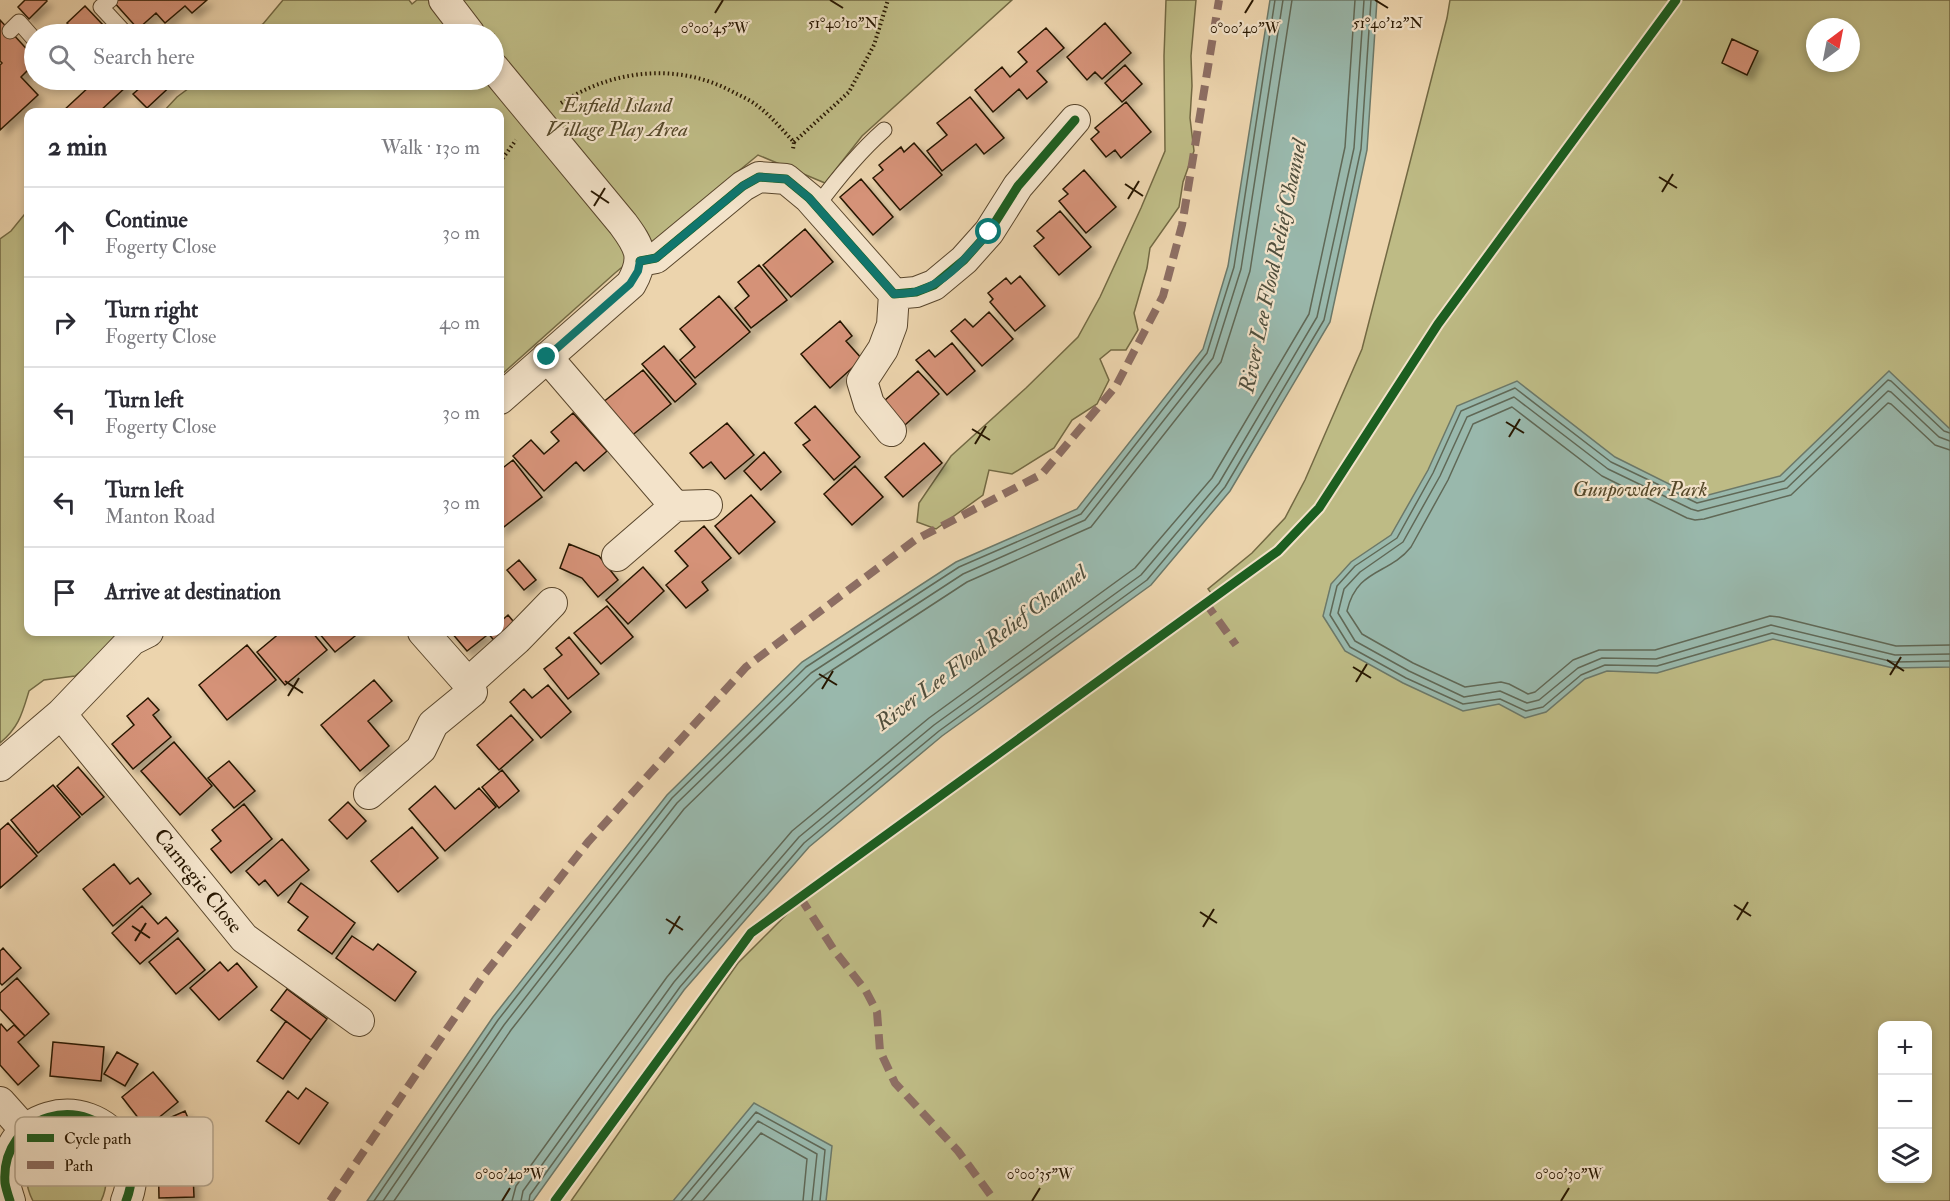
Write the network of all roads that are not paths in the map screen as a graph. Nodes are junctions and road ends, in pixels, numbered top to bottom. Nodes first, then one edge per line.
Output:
1 (110, 0) edge
2 (444, 0) edge
3 (117, 24) edge
4 (462, 24) edge
5 (24, 28) edge
6 (10, 31) dead end
7 (504, 80) edge
8 (1075, 120) dead end
9 (884, 130) dead end
10 (817, 206) junction
11 (640, 261) junction
12 (894, 294) junction
13 (547, 357) junction
14 (504, 395) edge
15 (891, 431) dead end
16 (707, 505) dead end
17 (675, 506) junction
18 (617, 556) dead end
19 (552, 603) dead end
20 (140, 636) edge
21 (427, 636) edge
22 (468, 683) junction
23 (61, 714) junction
24 (0, 766) edge
25 (369, 794) dead end
26 (359, 1021) dead end
27 (0, 1102) edge
28 (50, 1117) edge
29 (86, 1117) edge
30 (15, 1119) edge
31 (15, 1143) edge
32 (130, 1186) edge
33 (10, 1201) edge
34 (126, 1201) edge

1 - 3 lane
2 - 4 street
5 - 6 lane
7 - 11 street
8 - 12 street
9 - 10 lane
10 - 11 street
10 - 12 street
11 - 13 street
12 - 15 street
13 - 14 street
13 - 17 street
16 - 17 street
17 - 18 street
19 - 22 street
20 - 23 street
21 - 22 street
22 - 25 street
23 - 24 street
23 - 26 street, Carnegie Close
27 - 30 street
28 - 29 street
31 - 33 street
32 - 34 street

